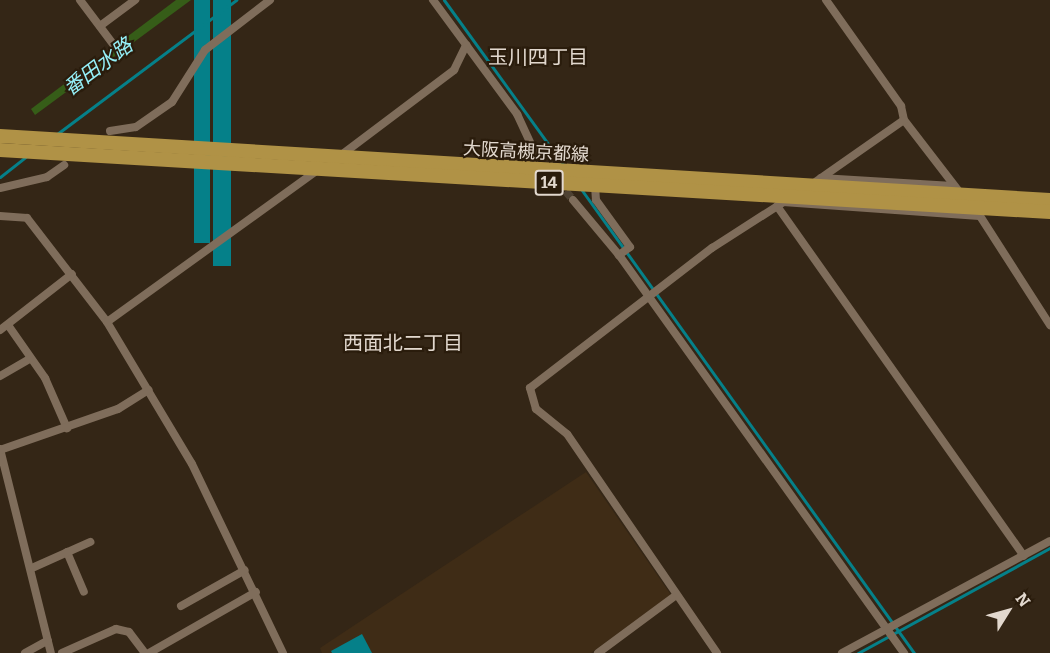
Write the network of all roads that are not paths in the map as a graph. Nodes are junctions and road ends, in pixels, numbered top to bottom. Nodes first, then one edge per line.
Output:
1 (80, 0) edge
2 (135, 0) edge
3 (270, 0) edge
4 (434, 0) edge
5 (826, 0) edge
6 (100, 26) junction
7 (113, 44) dead end
8 (466, 45) junction
9 (904, 120) junction
10 (110, 131) dead end
11 (0, 136) edge
12 (0, 150) edge
13 (536, 155) dead end
14 (336, 159) junction
15 (64, 165) dead end
16 (318, 170) junction
17 (816, 182) junction
18 (595, 186) junction
19 (0, 188) edge
20 (573, 200) tunnel mouth
21 (1050, 200) edge
22 (785, 201) junction
23 (1050, 212) edge
24 (0, 216) edge
25 (619, 255) junction
26 (72, 274) junction
27 (648, 295) junction
28 (107, 322) junction
29 (9, 325) junction
30 (1050, 325) edge
31 (0, 330) edge
32 (29, 359) junction
33 (0, 376) edge
34 (148, 390) junction
35 (67, 428) junction
36 (0, 450) edge
37 (90, 542) dead end
38 (1050, 542) edge
39 (67, 552) junction
40 (1024, 556) junction
41 (32, 568) junction
42 (245, 570) junction
43 (84, 592) dead end
44 (255, 592) junction
45 (675, 596) junction
46 (181, 606) dead end
47 (887, 629) junction
48 (48, 640) junction
49 (25, 653) edge
50 (51, 653) edge
51 (62, 653) edge
52 (146, 653) edge
53 (283, 653) edge
54 (598, 653) edge
55 (717, 653) edge
56 (842, 653) edge
57 (904, 653) edge

1 - 6 street
2 - 6 street
3 - 10 street
4 - 8 street
5 - 9 street
6 - 7 street
8 - 13 street
8 - 14 street
9 - 17 street
9 - 17 street
11 - 14 main road, 大阪高槻京都線 / 14
12 - 16 main road, 大阪高槻京都線 / 14
14 - 16 street
14 - 17 main road, 大阪高槻京都線 / 14
15 - 19 street
16 - 18 main road, 大阪高槻京都線 / 14
16 - 28 street
17 - 21 main road, 大阪高槻京都線 / 14
17 - 22 street
18 - 22 main road, 大阪高槻京都線 / 14
18 - 25 street
20 - 25 street
22 - 23 main road, 大阪高槻京都線 / 14
22 - 27 street
22 - 30 street
22 - 40 street
24 - 26 street
25 - 27 street
26 - 28 street
26 - 29 street
27 - 45 street
27 - 47 street
28 - 34 street
29 - 31 street
29 - 32 street
32 - 33 street
32 - 35 street
34 - 35 street
34 - 42 street
35 - 36 street
36 - 41 street
37 - 39 street
38 - 40 street
39 - 41 street
39 - 43 street
40 - 47 street
41 - 48 street
42 - 44 street
42 - 46 street
44 - 52 street
44 - 53 street
45 - 54 street
45 - 55 street
47 - 56 street
47 - 57 street
48 - 49 street
48 - 50 street
51 - 52 street

